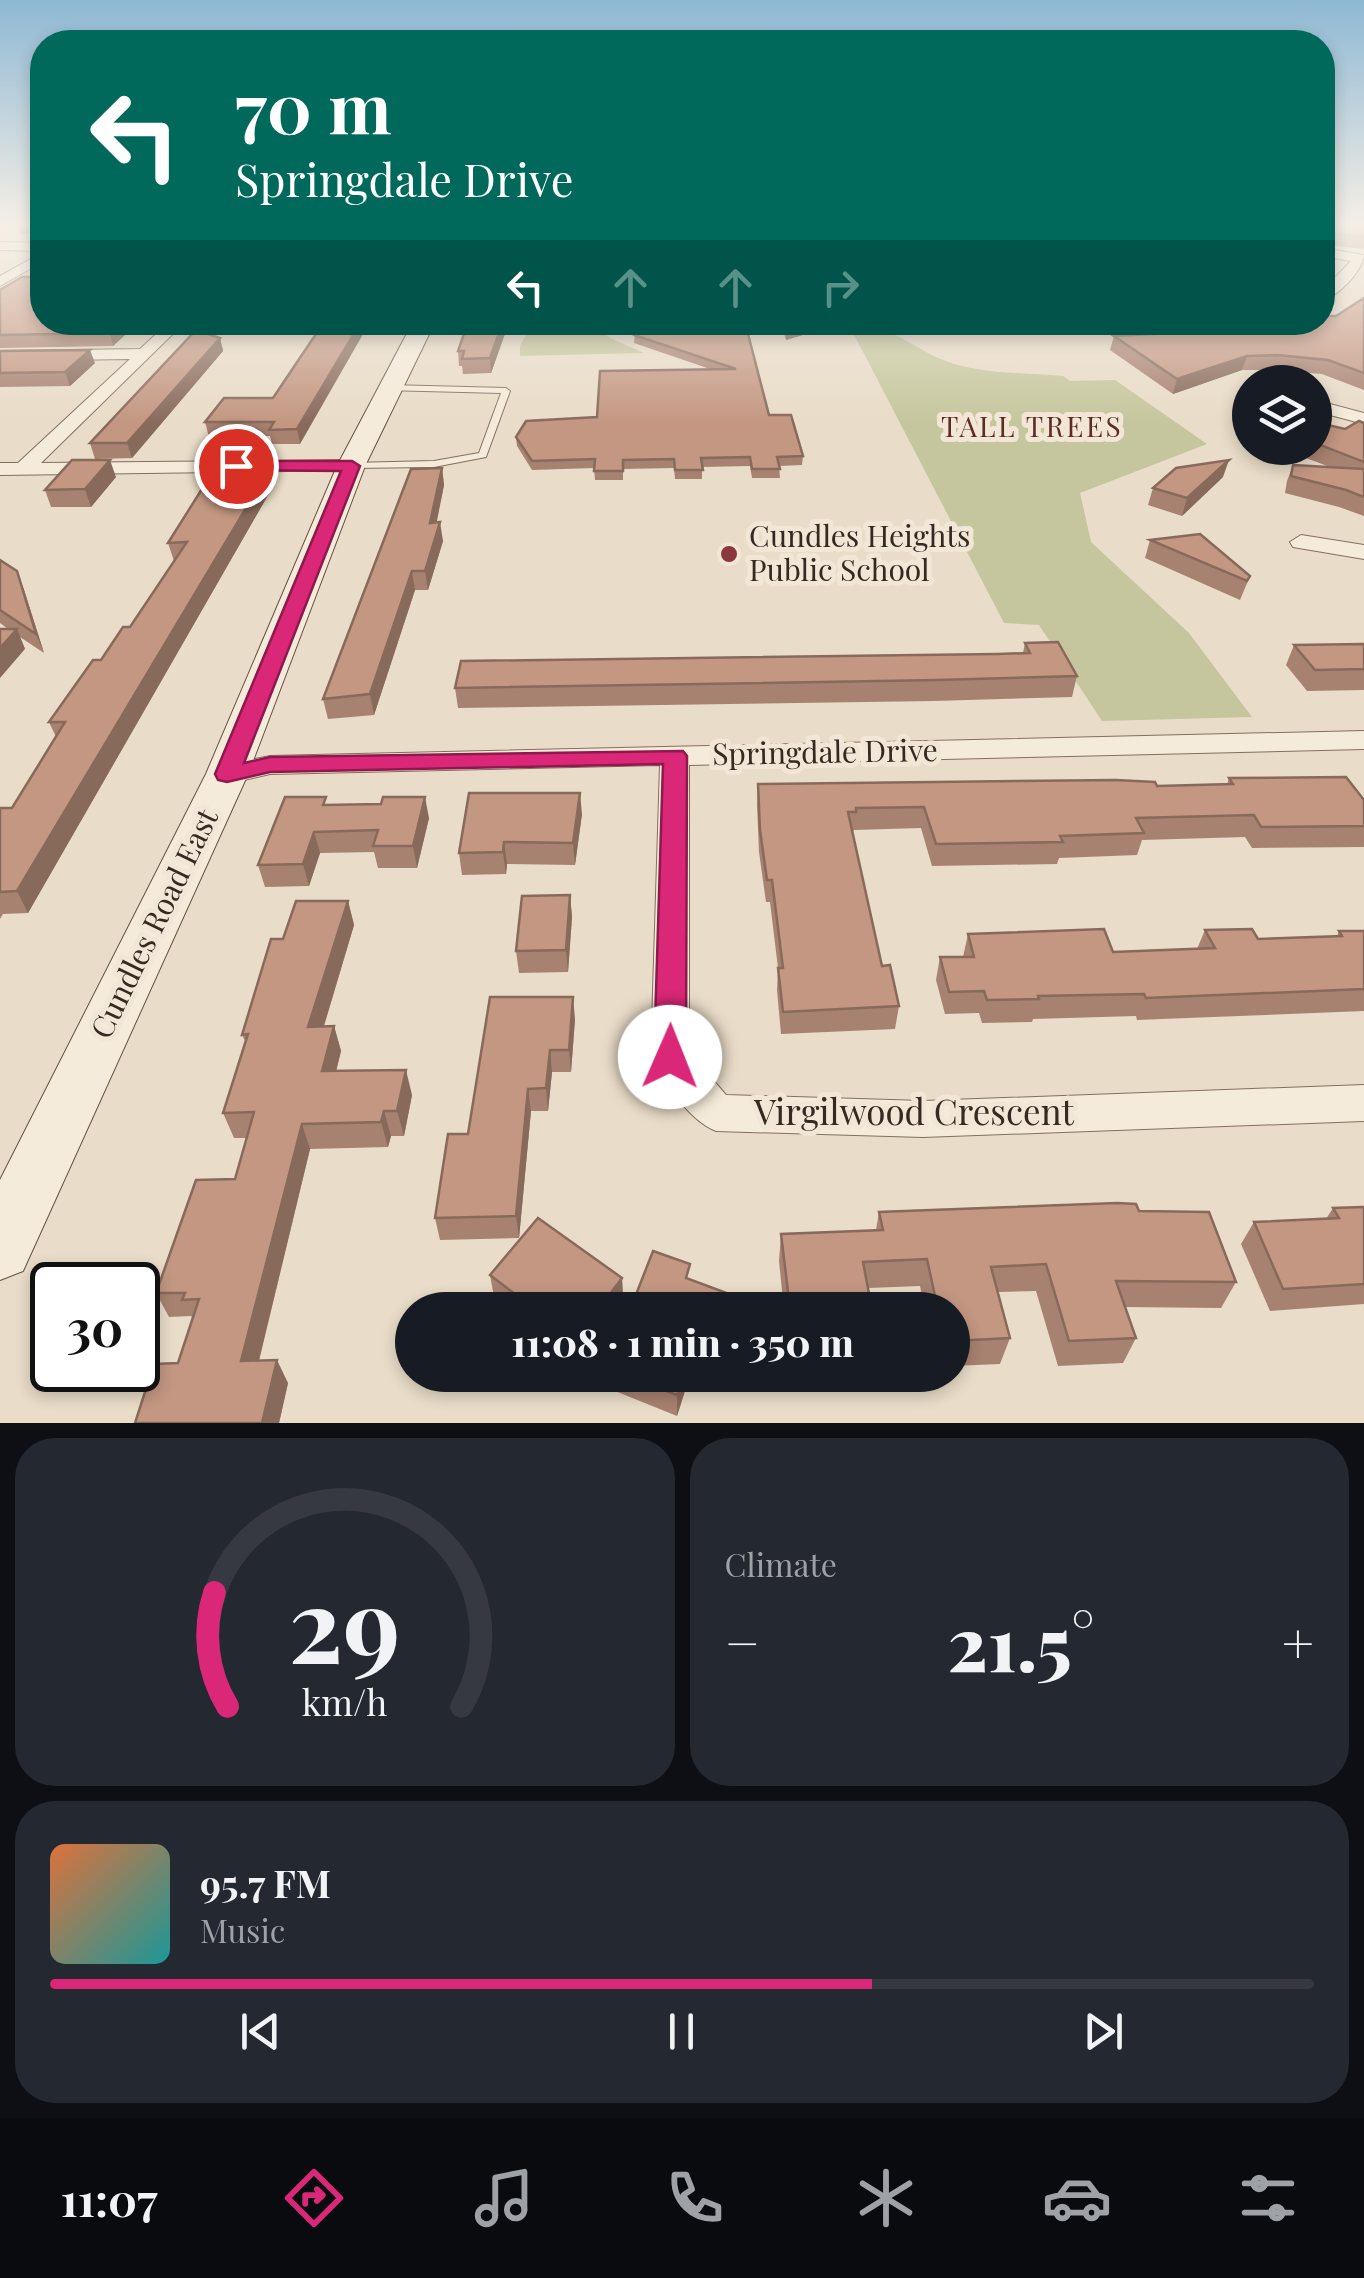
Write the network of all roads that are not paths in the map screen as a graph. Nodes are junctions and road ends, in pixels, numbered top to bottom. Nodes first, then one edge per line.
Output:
1 (164, 335) edge
2 (417, 335) edge
3 (143, 354) junction
4 (0, 356) edge
5 (388, 388) junction
6 (1332, 410) edge
7 (1364, 420) edge
8 (26, 466) junction
9 (352, 466) junction
10 (0, 469) edge
11 (1301, 542) dead end
12 (1364, 552) edge
13 (1364, 740) edge
14 (675, 756) junction
15 (227, 774) junction
16 (1364, 1103) edge
17 (0, 1248) edge

1 - 3 street
2 - 5 main road, Cundles Road East
3 - 4 street
3 - 8 street
5 - 9 main road, Cundles Road East
5 - 9 lane
6 - 7 street
8 - 9 street
8 - 10 street
9 - 15 main road, Cundles Road East
11 - 12 street
13 - 14 street, Springdale Drive
14 - 15 street, Springdale Drive
14 - 16 street, Virgilwood Crescent
15 - 17 main road, Cundles Road East

